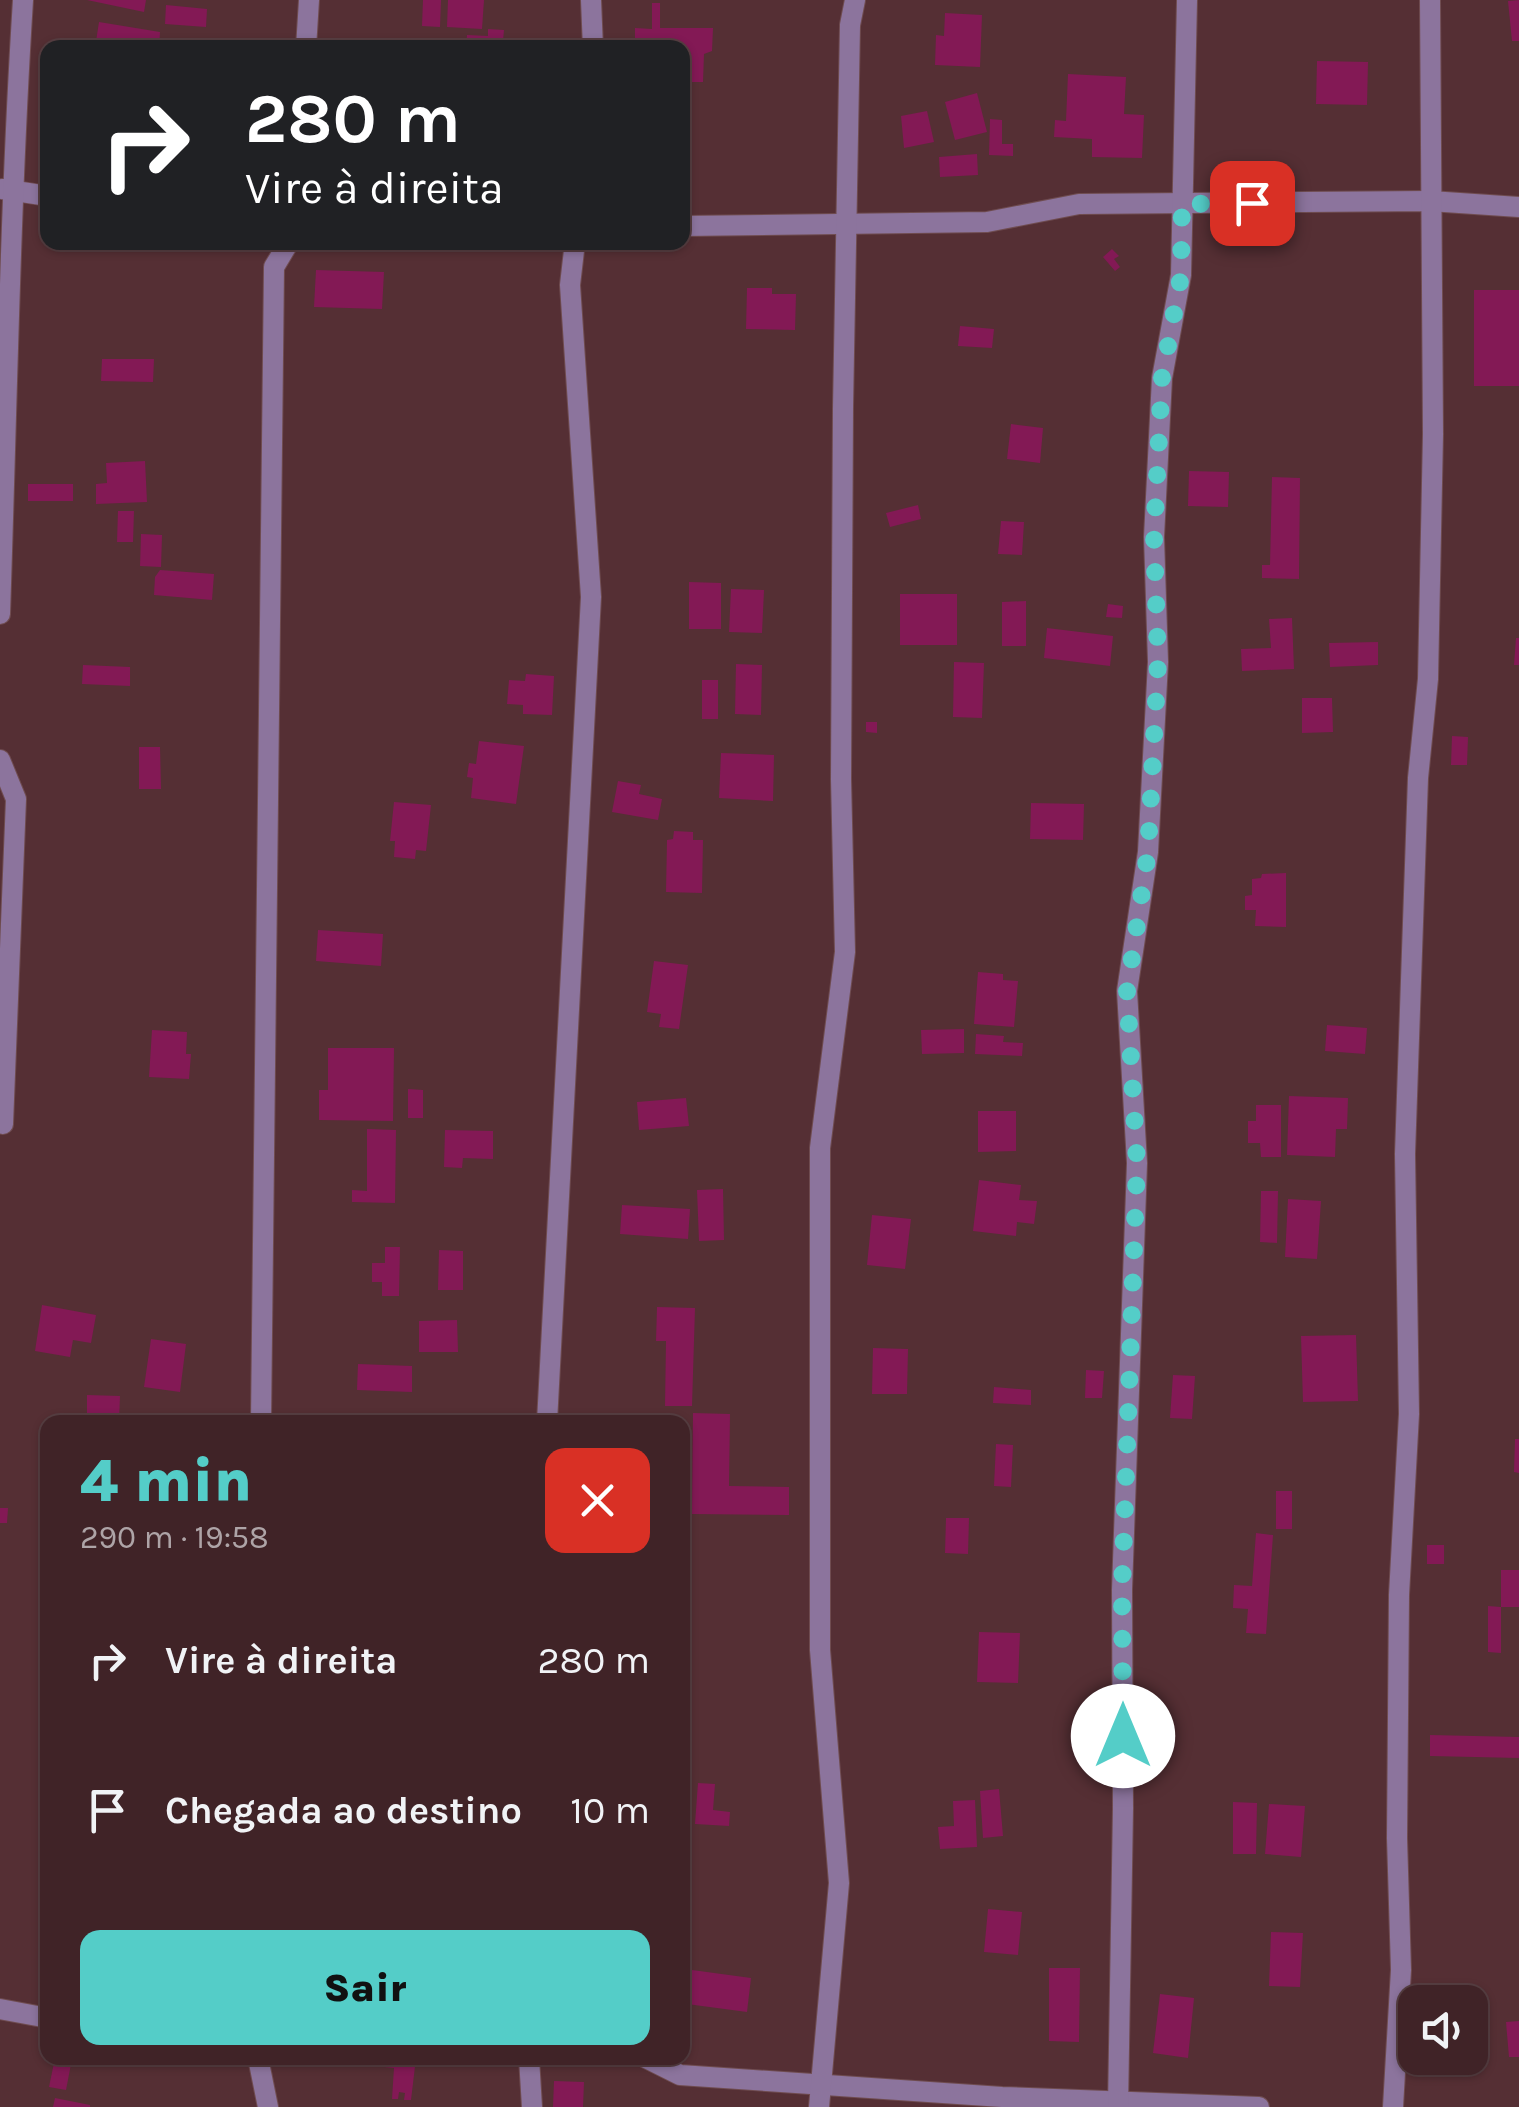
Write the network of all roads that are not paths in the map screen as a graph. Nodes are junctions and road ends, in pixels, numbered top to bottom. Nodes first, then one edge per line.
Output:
1 (22, 0) edge
2 (309, 0) edge
3 (592, 0) edge
4 (854, 0) edge
5 (1187, 0) edge
6 (1430, 0) edge
7 (306, 40) edge
8 (593, 40) edge
9 (6, 190) edge
10 (40, 195) edge
11 (1430, 201) junction
12 (1182, 204) junction
13 (1519, 207) edge
14 (846, 223) junction
15 (690, 226) edge
16 (284, 250) edge
17 (574, 250) edge
18 (0, 614) edge
19 (0, 760) edge
20 (3, 1124) dead end
21 (261, 1415) edge
22 (547, 1415) edge
23 (0, 2009) edge
24 (40, 2016) edge
25 (259, 2065) edge
26 (529, 2065) edge
27 (660, 2065) edge
28 (820, 2096) edge
29 (1118, 2103) edge
30 (268, 2107) edge
31 (532, 2107) edge
32 (1258, 2107) edge
33 (1393, 2107) edge

1 - 9 street
2 - 7 street
3 - 8 street
4 - 14 street
5 - 12 street
6 - 11 street
9 - 10 street
9 - 18 street
11 - 12 street
11 - 13 street
11 - 33 street
12 - 14 street
12 - 29 street
14 - 15 street
14 - 28 street
16 - 21 street
17 - 22 street
19 - 20 street
23 - 24 street
25 - 30 street
26 - 31 street
27 - 28 street
28 - 29 street
29 - 32 street

